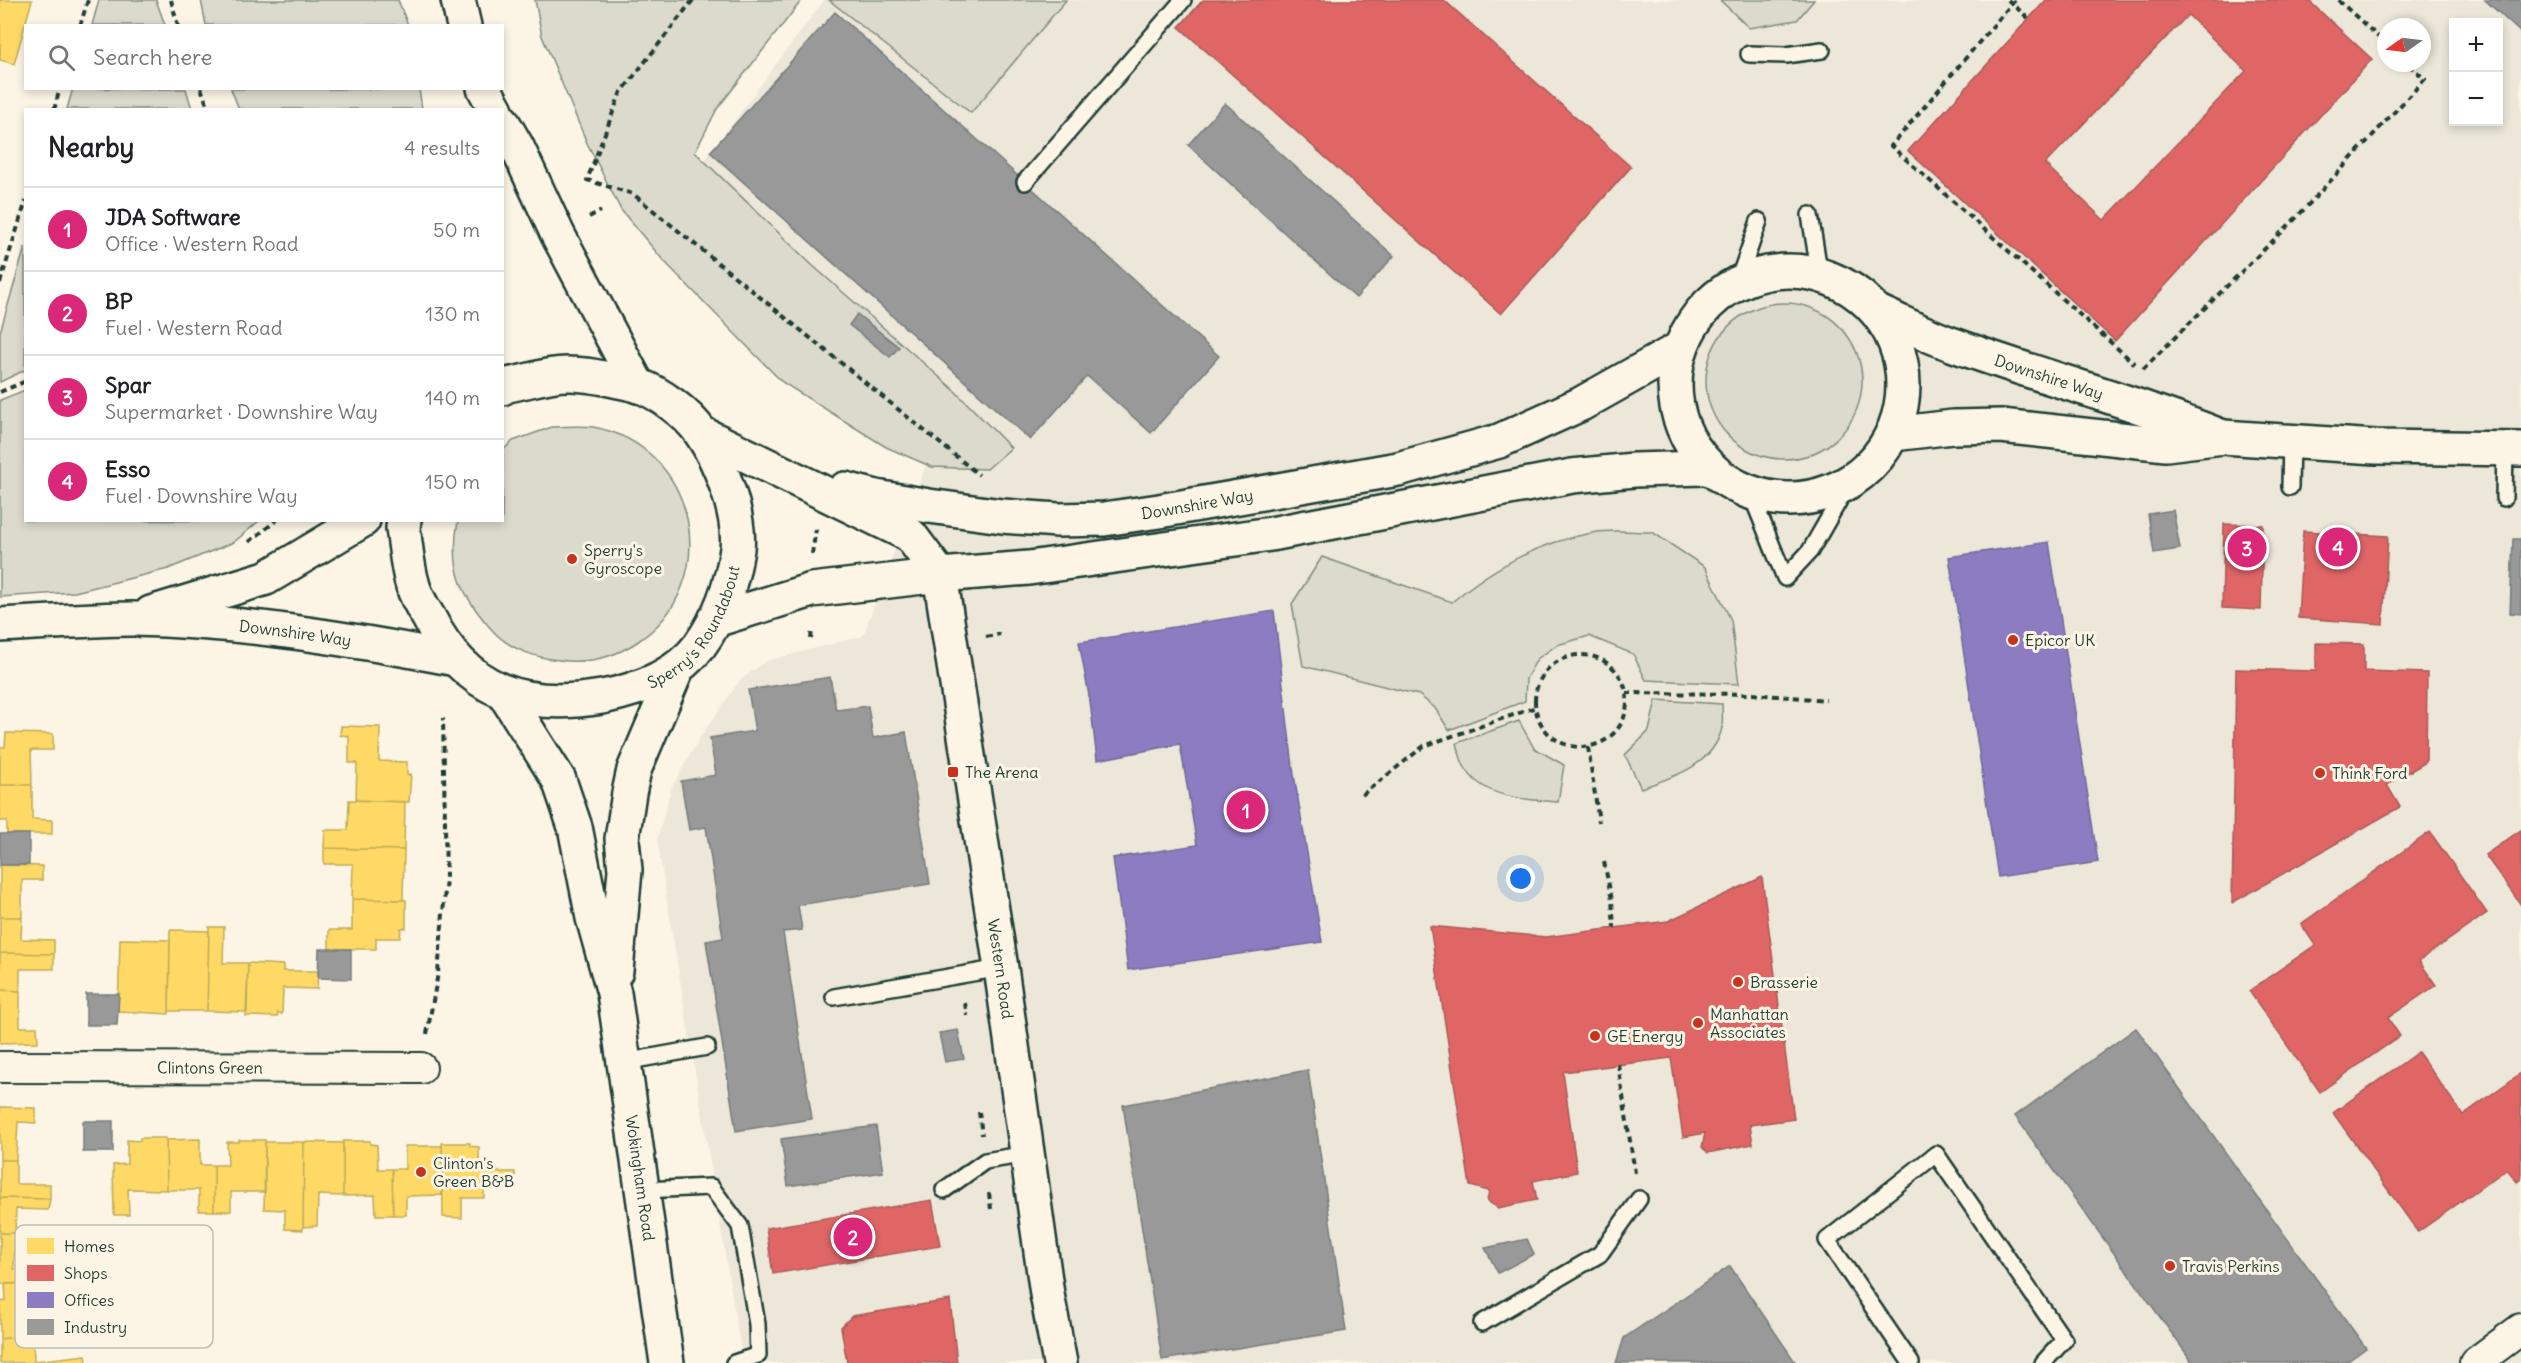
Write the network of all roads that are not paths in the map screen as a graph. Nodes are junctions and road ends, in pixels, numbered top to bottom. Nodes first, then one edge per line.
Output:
1 (458, 0) edge
2 (1183, 0) edge
3 (464, 24) edge
4 (1822, 50) dead end
5 (1749, 54) dead end
6 (476, 90) edge
7 (485, 90) edge
8 (476, 108) edge
9 (495, 108) edge
10 (504, 124) edge
11 (1025, 182) dead end
12 (1810, 214) dead end
13 (1759, 221) dead end
14 (1820, 276) junction
15 (1737, 284) junction
16 (1878, 312) junction
17 (1679, 349) junction
18 (638, 386) junction
19 (504, 387) edge
20 (701, 433) junction
21 (1893, 434) junction
22 (2223, 437) junction
23 (2291, 440) junction
24 (2513, 449) edge
25 (1704, 468) junction
26 (1849, 483) junction
27 (2290, 487) dead end
28 (1751, 494) junction
29 (2504, 498) dead end
30 (360, 522) edge
31 (404, 522) edge
32 (940, 575) junction
33 (132, 619) junction
34 (716, 620) junction
35 (0, 625) edge
36 (456, 659) junction
37 (676, 670) junction
38 (504, 693) junction
39 (1001, 968) junction
40 (614, 993) junction
41 (834, 997) dead end
42 (707, 1047) dead end
43 (624, 1062) junction
44 (0, 1067) edge
45 (421, 1068) road end
46 (1027, 1154) junction
47 (642, 1190) junction
48 (944, 1190) dead end
49 (1639, 1199) road end
50 (1482, 1323) dead end
51 (2521, 1329) edge
52 (667, 1363) edge
53 (734, 1363) edge
54 (1060, 1363) edge
55 (1911, 1363) edge
56 (2043, 1363) edge
57 (2475, 1363) edge

1 - 3 street
2 - 11 lane
4 - 5 lane
6 - 8 street
7 - 9 street
10 - 18 street
12 - 14 lane
13 - 15 lane
14 - 15 street
14 - 16 street
15 - 17 street
16 - 21 street
16 - 22 street, Downshire Way
17 - 20 street, Downshire Way
17 - 25 street
18 - 19 street, Sperry's Roundabout
18 - 20 street, Sperry's Roundabout
20 - 32 street
20 - 34 street, Sperry's Roundabout
21 - 22 street, Downshire Way
21 - 26 street
22 - 23 street, Downshire Way
23 - 24 street, Downshire Way
23 - 27 lane
24 - 29 lane
25 - 28 street
25 - 32 street
26 - 28 street
26 - 28 lane
30 - 33 street, Downshire Way
31 - 36 street, Sperry's Roundabout
32 - 34 street
32 - 39 street, Western Road
33 - 35 street, Downshire Way
33 - 36 street, Downshire Way
34 - 37 street, Sperry's Roundabout
36 - 38 street, Sperry's Roundabout
37 - 38 street, Sperry's Roundabout
37 - 40 street, Wokingham Road
38 - 40 street, Wokingham Road
39 - 41 lane
39 - 46 street, Western Road
40 - 43 street, Wokingham Road
42 - 43 lane
43 - 47 street, Wokingham Road
44 - 45 street, Clintons Green
46 - 48 lane
46 - 54 street, Western Road
47 - 52 street, Wokingham Road
47 - 53 lane
49 - 50 lane
51 - 57 street
55 - 56 lane

